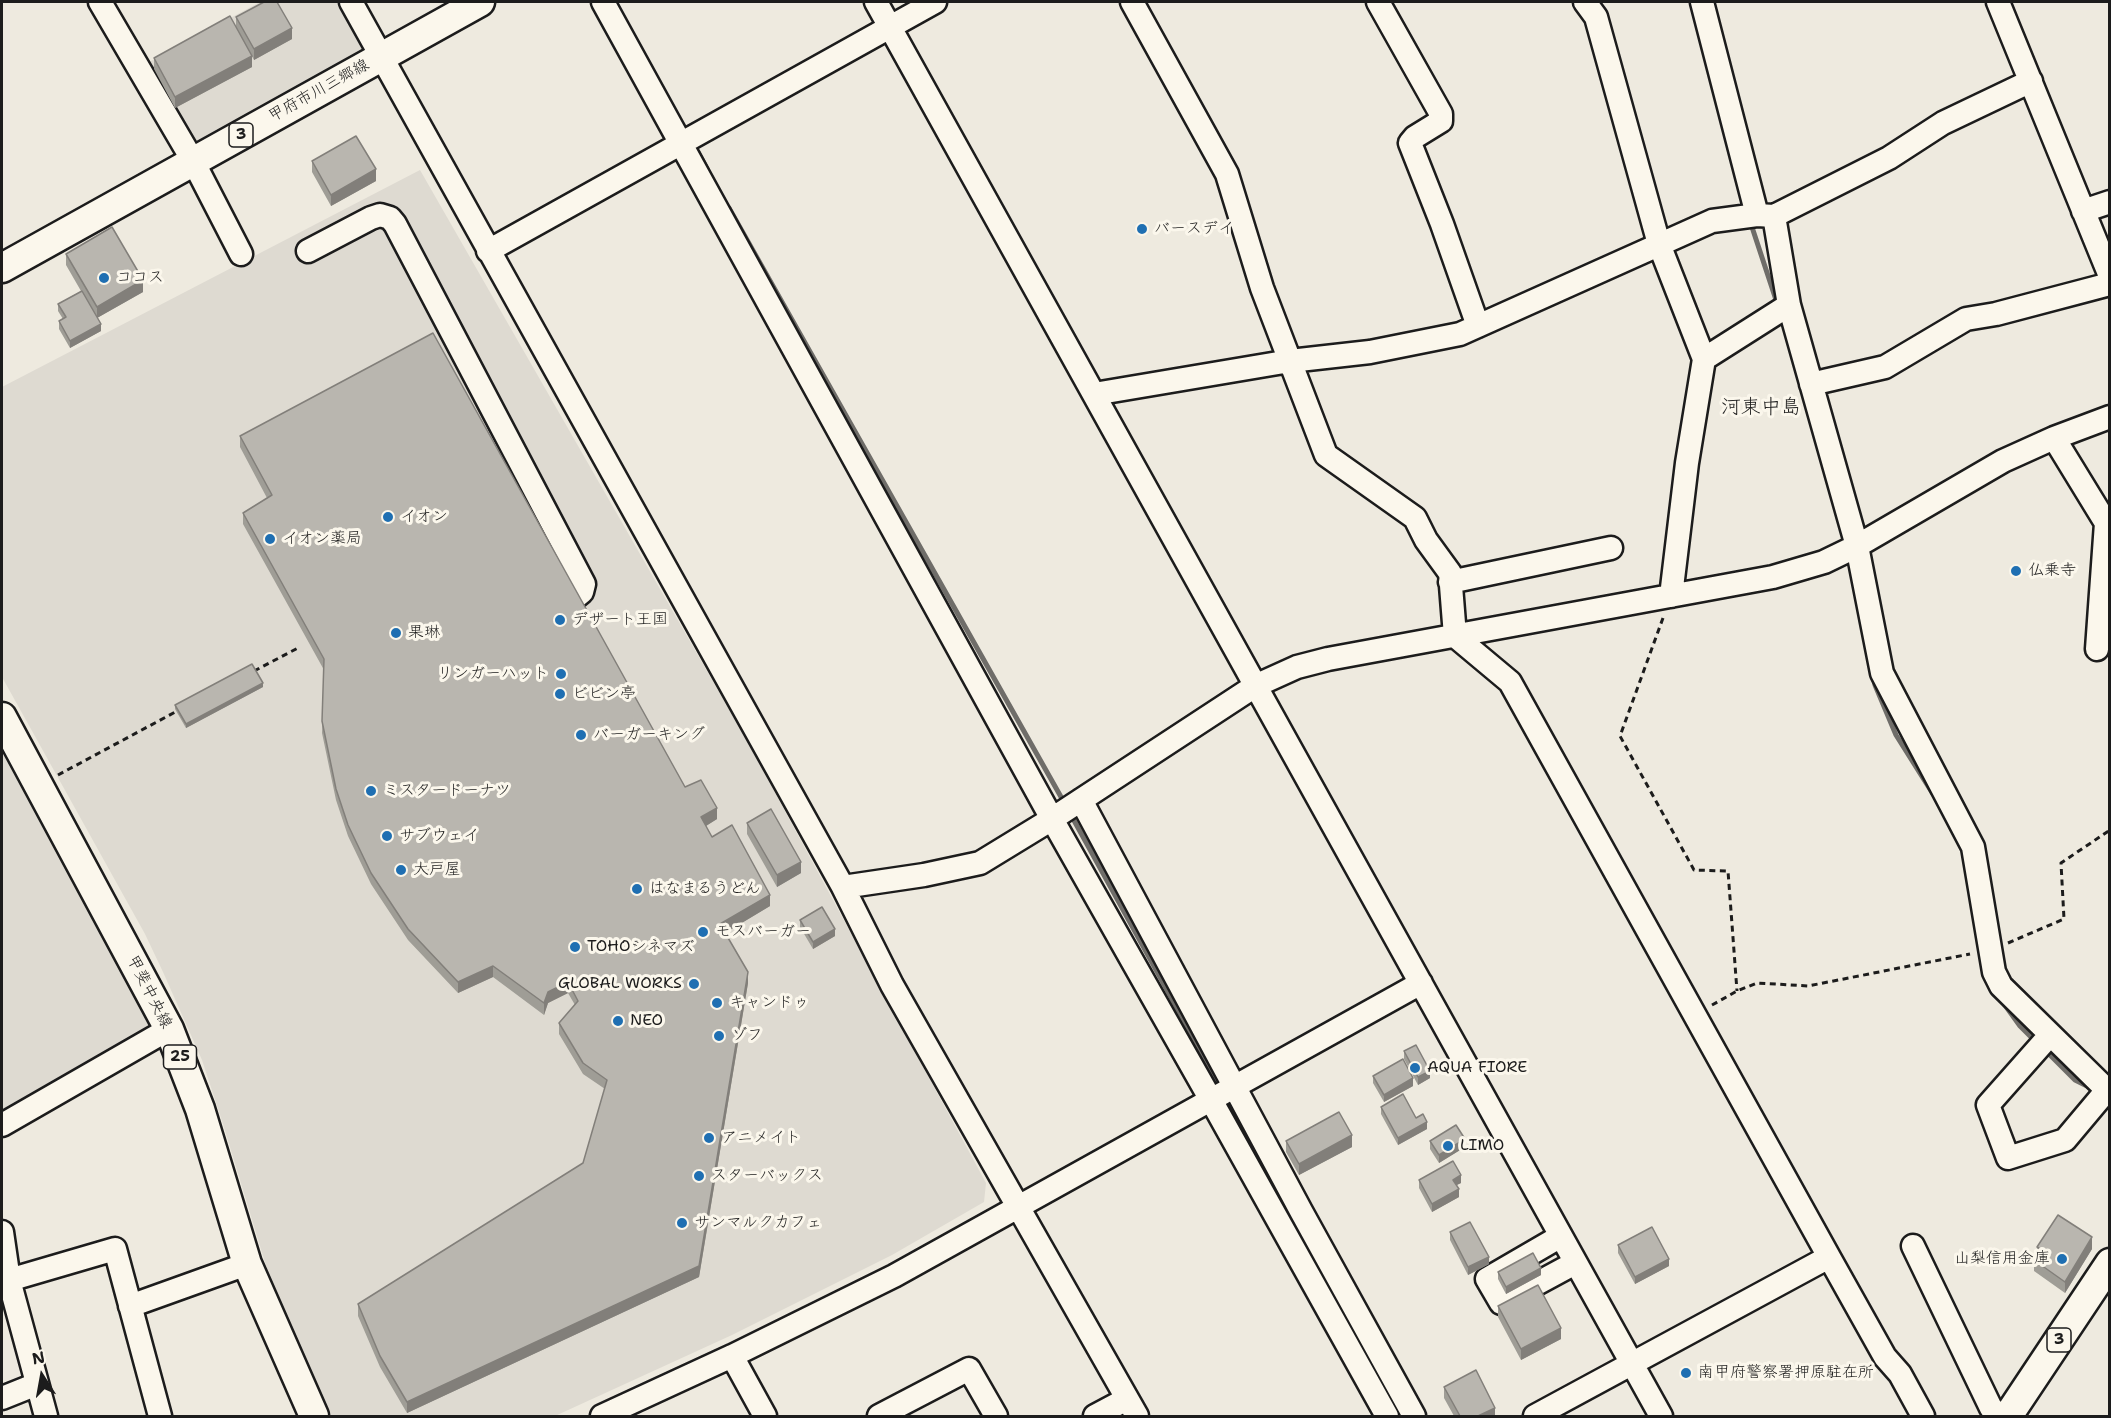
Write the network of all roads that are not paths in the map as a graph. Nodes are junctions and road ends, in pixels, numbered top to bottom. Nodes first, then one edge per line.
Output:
1 (100, 2) edge
2 (351, 2) edge
3 (480, 2) edge
4 (603, 2) edge
5 (876, 2) edge
6 (935, 2) edge
7 (1132, 2) edge
8 (1378, 2) edge
9 (1585, 2) edge
10 (1702, 2) edge
11 (1998, 2) edge
12 (890, 27) junction
13 (381, 57) junction
14 (2031, 81) junction
15 (681, 143) junction
16 (193, 161) junction
17 (2109, 202) edge
18 (2083, 211) junction
19 (1765, 215) junction
20 (1659, 244) junction
21 (308, 251) dead end
22 (488, 251) junction
23 (241, 254) dead end
24 (2, 268) edge
25 (2109, 276) edge
26 (2109, 284) edge
27 (1789, 305) junction
28 (1478, 326) junction
29 (1704, 359) junction
30 (1290, 361) junction
31 (1811, 384) junction
32 (1094, 394) junction
33 (2109, 417) edge
34 (2054, 438) junction
35 (2108, 522) edge
36 (1857, 546) junction
37 (1611, 548) dead end
38 (1450, 582) junction
39 (1671, 596) junction
40 (566, 606) edge
41 (1455, 636) junction
42 (2097, 649) dead end
43 (1255, 686) junction
44 (2, 717) edge
45 (1081, 800) junction
46 (1052, 819) junction
47 (843, 887) junction
48 (1421, 984) junction
49 (169, 1029) junction
50 (2050, 1035) junction
51 (1235, 1086) junction
52 (2108, 1092) edge
53 (1211, 1100) junction
54 (2, 1125) edge
55 (1019, 1207) junction
56 (2, 1232) edge
57 (1561, 1236) junction
58 (1913, 1246) dead end
59 (1829, 1257) junction
60 (1575, 1263) junction
61 (2109, 1263) edge
62 (247, 1264) junction
63 (5, 1283) edge
64 (130, 1306) junction
65 (732, 1356) junction
66 (1631, 1363) junction
67 (37, 1384) junction
68 (2, 1398) edge
69 (1132, 1408) edge
70 (46, 1416) edge
71 (160, 1416) edge
72 (314, 1416) edge
73 (602, 1416) edge
74 (765, 1416) edge
75 (879, 1416) edge
76 (996, 1416) edge
77 (1095, 1416) edge
78 (1387, 1416) edge
79 (1414, 1416) edge
80 (1535, 1416) edge
81 (1661, 1416) edge
82 (1923, 1416) edge
83 (2001, 1416) edge
84 (2008, 1416) edge

1 - 16 street
2 - 13 street
3 - 13 main road, 甲府市川三郷線 / 3
4 - 15 street
5 - 12 street
6 - 12 street
7 - 30 street
8 - 28 street
9 - 20 street
10 - 19 street
11 - 14 street
12 - 15 street
12 - 32 street
13 - 16 main road, 甲府市川三郷線 / 3
13 - 22 street
14 - 18 street
14 - 19 street
15 - 22 street
15 - 46 street
16 - 23 street
16 - 24 main road, 甲府市川三郷線 / 3
17 - 18 street
18 - 25 street
19 - 20 street
19 - 27 street
20 - 28 street
20 - 29 street
21 - 40 street
22 - 47 street
26 - 31 street
27 - 29 street
27 - 31 street
28 - 30 street
29 - 39 street
30 - 32 street
30 - 38 street
31 - 36 street
32 - 43 street
33 - 34 street
34 - 35 street
34 - 36 street
35 - 42 street
36 - 39 street
36 - 50 street
37 - 38 street
38 - 41 street
39 - 41 street
41 - 43 street
41 - 59 street
43 - 45 street
43 - 48 street
44 - 49 main road, 甲斐中央線 / 25
45 - 46 street
45 - 51 street
46 - 47 street
46 - 53 street
47 - 55 street
48 - 51 street
48 - 57 street
49 - 54 street
49 - 62 main road, 甲斐中央線 / 25
50 - 52 street
50 - 52 street
51 - 53 street
51 - 79 street
53 - 55 street
53 - 78 street
55 - 65 street
55 - 69 street
56 - 63 street
57 - 60 street
57 - 60 street
58 - 83 street
59 - 66 street
59 - 82 street
60 - 66 street
61 - 84 main road, 3
62 - 64 street
62 - 72 main road, 甲斐中央線 / 25
63 - 64 street
63 - 67 street
64 - 71 street
65 - 73 street
65 - 74 street
66 - 80 street
66 - 81 street
67 - 68 street
67 - 70 street
69 - 77 street
75 - 76 street

